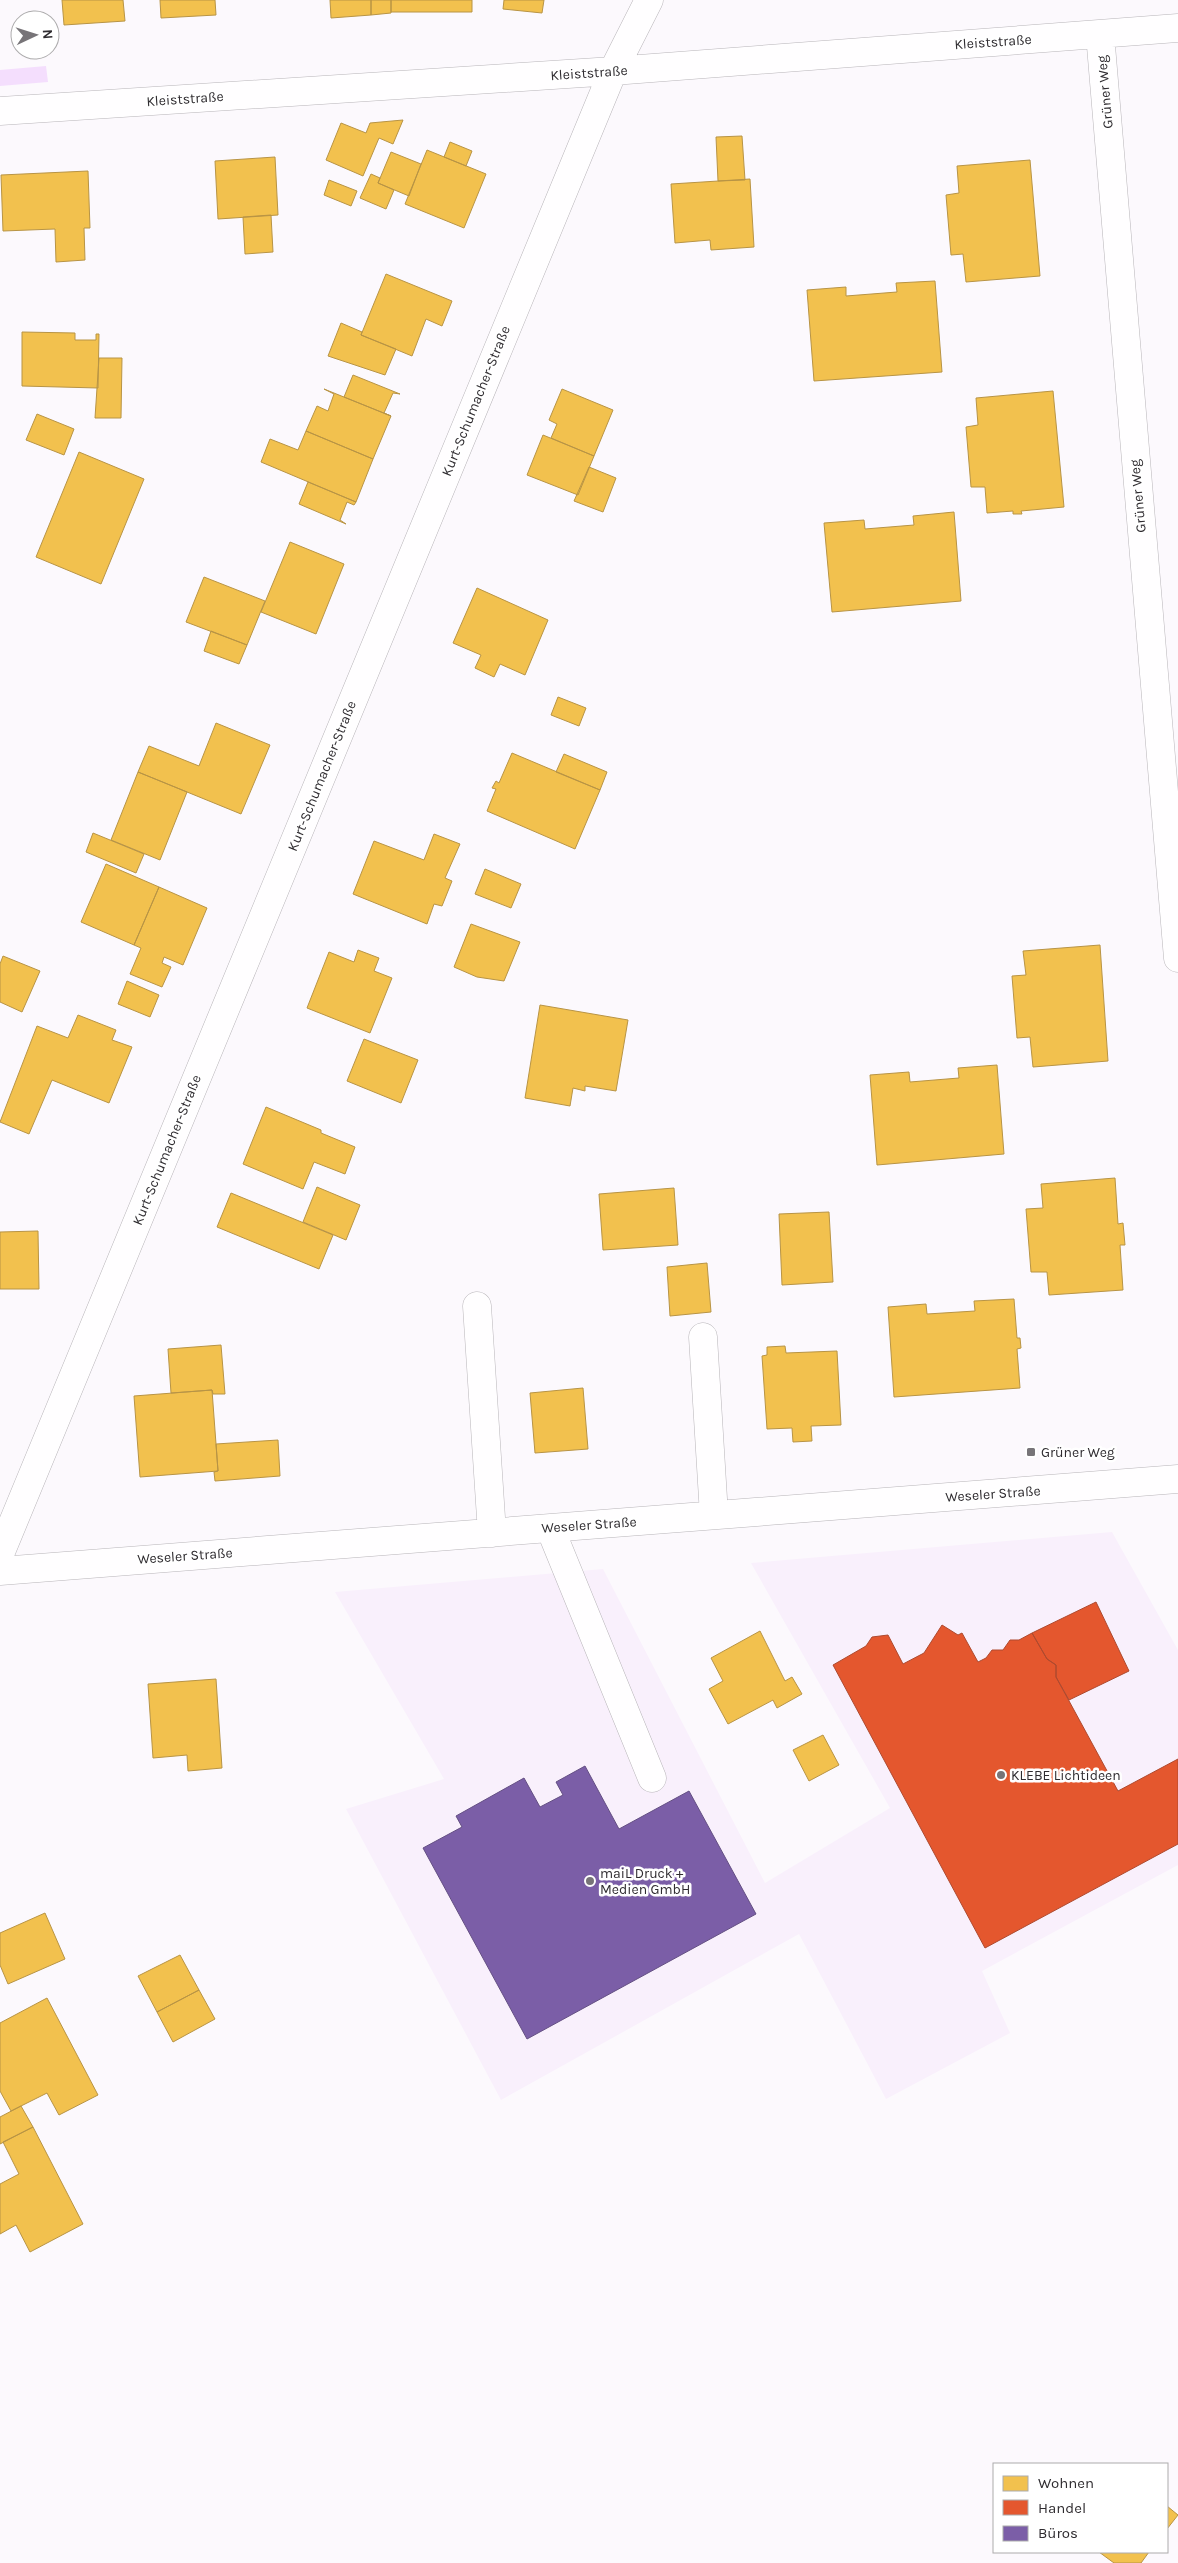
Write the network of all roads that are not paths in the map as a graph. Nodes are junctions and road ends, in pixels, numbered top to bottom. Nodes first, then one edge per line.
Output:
1 (649, 0) edge
2 (1178, 28) edge
3 (1100, 34) junction
4 (613, 71) junction
5 (0, 111) edge
6 (1168, 739) edge
7 (1178, 958) edge
8 (477, 1306) dead end
9 (703, 1337) dead end
10 (1178, 1479) edge
11 (714, 1515) junction
12 (550, 1528) junction
13 (492, 1533) junction
14 (0, 1554) edge
15 (0, 1571) edge
16 (652, 1778) dead end

1 - 4 street, Kurt-Schumacher-Straße
2 - 3 street, Kleiststraße
3 - 4 street, Kleiststraße
3 - 6 street, Grüner Weg
4 - 5 street, Kleiststraße
4 - 14 street, Kurt-Schumacher-Straße
6 - 7 street, Grüner Weg
8 - 13 street
9 - 11 street
10 - 11 street, Weseler Straße
11 - 12 street, Weseler Straße
12 - 13 street, Weseler Straße
12 - 16 street
13 - 15 street, Weseler Straße

